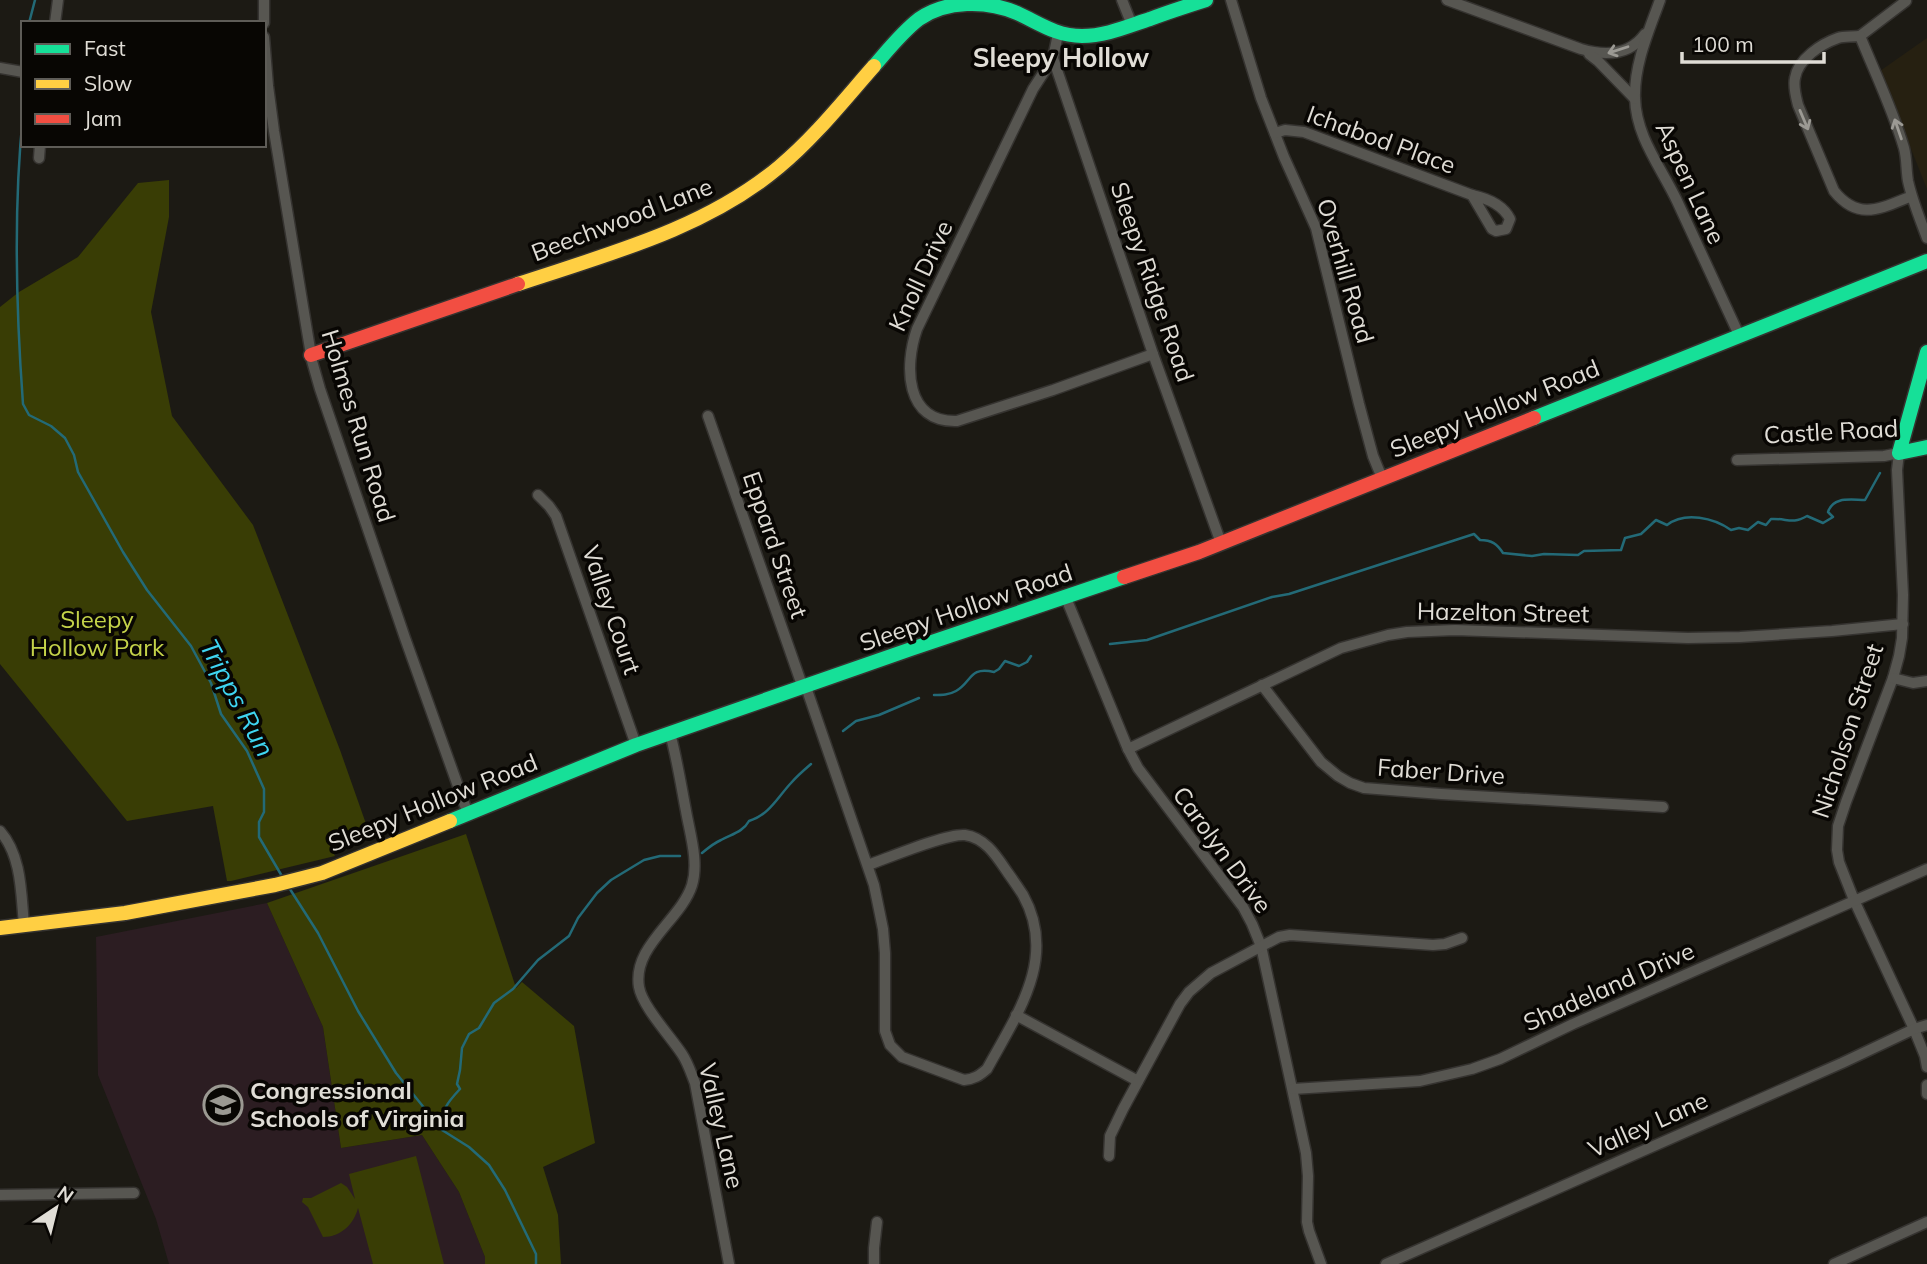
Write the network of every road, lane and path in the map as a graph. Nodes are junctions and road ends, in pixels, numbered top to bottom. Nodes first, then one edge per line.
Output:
1 (58, 0) edge
2 (264, 0) edge
3 (1122, 0) edge
4 (1206, 0) edge
5 (1231, 0) edge
6 (1447, 0) edge
7 (1660, 0) edge
8 (1906, 1) edge
9 (55, 21) edge
10 (264, 21) edge
11 (1132, 25) junction
12 (1650, 29) junction
13 (1058, 34) junction
14 (1860, 36) junction
15 (1581, 50) junction
16 (266, 57) edge
17 (1053, 58) junction
18 (0, 68) edge
19 (19, 71) edge
20 (1635, 99) junction
21 (1275, 133) junction
22 (40, 147) edge
23 (39, 158) dead end
24 (1472, 195) dead end
25 (1912, 196) junction
26 (1927, 237) edge
27 (1922, 266) edge
28 (1740, 337) junction
29 (1927, 352) edge
30 (1153, 354) junction
31 (311, 355) junction
32 (708, 416) dead end
33 (1927, 447) edge
34 (1899, 453) junction
35 (1737, 460) dead end
36 (1382, 478) junction
37 (538, 495) dead end
38 (1221, 543) junction
39 (1066, 598) junction
40 (1903, 624) junction
41 (1894, 678) junction
42 (1927, 681) edge
43 (1262, 685) junction
44 (804, 687) junction
45 (670, 733) junction
46 (636, 745) junction
47 (1128, 749) junction
48 (1664, 807) dead end
49 (468, 814) junction
50 (0, 831) edge
51 (868, 865) junction
52 (1927, 869) edge
53 (1854, 900) junction
54 (24, 925) junction
55 (0, 928) edge
56 (1462, 938) dead end
57 (1261, 946) junction
58 (1016, 1015) junction
59 (1927, 1025) edge
60 (1914, 1029) junction
61 (1927, 1067) edge
62 (1138, 1081) junction
63 (1927, 1085) edge
64 (1293, 1089) junction
65 (1927, 1094) edge
66 (1109, 1156) dead end
67 (135, 1193) dead end
68 (0, 1195) edge
69 (877, 1222) dead end
70 (1927, 1222) edge
71 (729, 1264) edge
72 (874, 1264) edge
73 (1321, 1264) edge
74 (1387, 1264) edge
75 (1834, 1264) edge

1 - 9 street
2 - 10 street
3 - 11 street
4 - 11 main road, Beechwood Lane
5 - 21 street, Overhill Road
6 - 15 street
7 - 12 street, Aspen Lane
8 - 14 street
11 - 13 main road, Beechwood Lane
12 -> 15 street
12 - 20 street, Aspen Lane
13 - 17 street
13 - 31 main road, Beechwood Lane
25 -> 14 street
14 -> 25 street
15 - 20 street
16 - 31 street, Holmes Run Road
17 - 30 street, Sleepy Ridge Road
17 - 30 street, Knoll Drive
18 - 19 street
20 - 28 street, Aspen Lane
21 - 24 street, Ichabod Place
21 - 36 street, Overhill Road
22 - 23 street
25 - 26 street
27 - 28 main road, Sleepy Hollow Road
28 - 36 main road, Sleepy Hollow Road
29 - 34 main road, Nicholson Street
30 - 38 street, Sleepy Ridge Road
31 - 49 street, Holmes Run Road
32 - 44 street, Eppard Street
33 - 34 main road, Castle Road
34 - 35 street, Castle Road
34 - 40 street, Nicholson Street
36 - 38 main road, Sleepy Hollow Road
37 - 46 street, Valley Court
38 - 39 main road, Sleepy Hollow Road
39 - 44 main road, Sleepy Hollow Road
39 - 47 street, Carolyn Drive
40 - 41 street, Nicholson Street
40 - 43 street, Hazelton Street
41 - 42 street
41 - 53 street, Nicholson Street
43 - 47 street, Hazelton Street
43 - 48 street, Faber Drive
44 - 45 main road, Sleepy Hollow Road
44 - 51 street, Eppard Street
45 - 46 main road, Sleepy Hollow Road
45 - 71 street, Valley Lane
46 - 49 main road, Sleepy Hollow Road
47 - 57 street, Carolyn Drive
49 - 54 main road, Sleepy Hollow Road
50 - 54 street
51 - 58 street, Eppard Street
51 - 58 street, Eppard Street
52 - 53 street, Shadeland Drive
53 - 60 street, Nicholson Street
53 - 64 street, Shadeland Drive
54 - 55 main road, Sleepy Hollow Road
56 - 57 street
57 - 62 street
57 - 64 street, Carolyn Drive
58 - 62 street
59 - 60 street, Valley Lane
60 - 61 street, Nicholson Street
60 - 74 street, Valley Lane
62 - 66 street
63 - 65 street
64 - 73 street, Carolyn Drive
67 - 68 street
69 - 72 street
70 - 75 street

